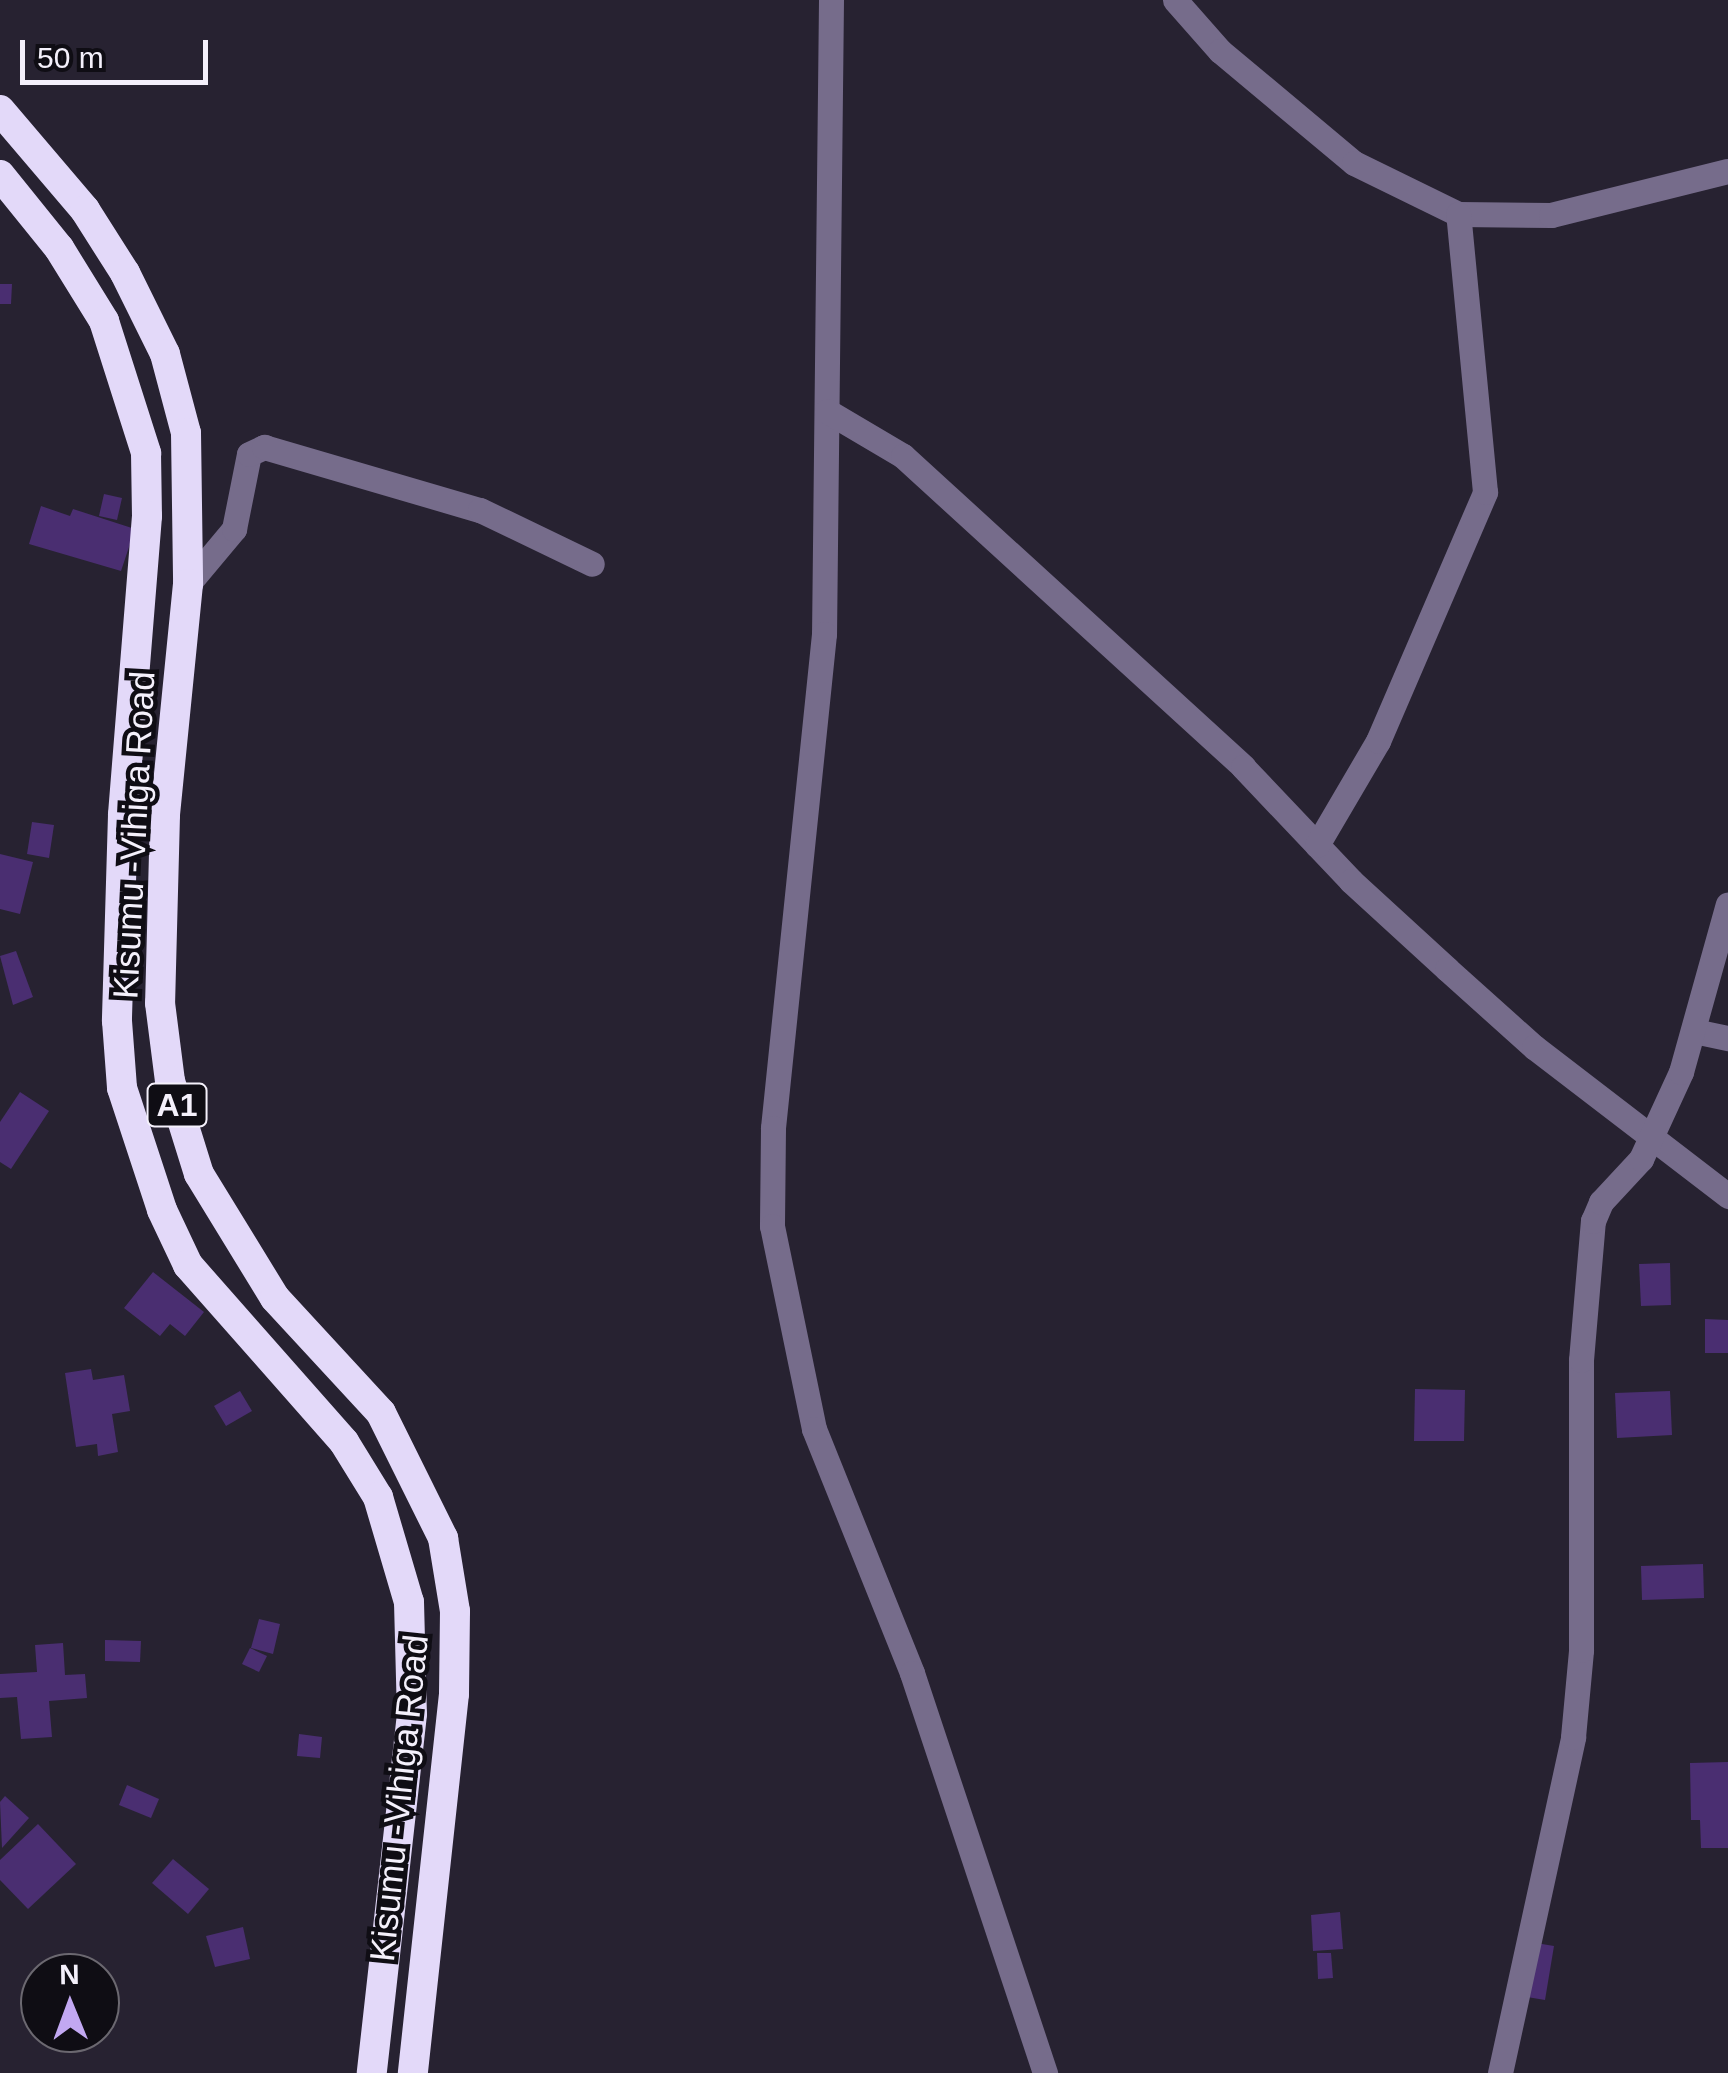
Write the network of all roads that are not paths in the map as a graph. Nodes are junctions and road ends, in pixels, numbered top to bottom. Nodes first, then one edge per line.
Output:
1 (830, 0) edge
2 (1175, 0) edge
3 (0, 110) edge
4 (1728, 171) edge
5 (0, 175) edge
6 (1458, 214) junction
7 (827, 411) junction
8 (592, 564) dead end
9 (188, 584) junction
10 (1317, 845) junction
11 (1728, 904) edge
12 (1694, 1031) junction
13 (1728, 1038) edge
14 (1651, 1137) junction
15 (1728, 1196) edge
16 (372, 2073) edge
17 (412, 2073) edge
18 (1045, 2073) edge
19 (1500, 2073) edge

1 - 7 street
2 - 6 street
3 - 9 highway, Kisumu -Vihiga Road / A1
4 - 6 street
5 - 16 highway, Kisumu -Vihiga Road / A1
6 - 10 street
7 - 10 street
7 - 18 street
8 - 9 street
9 - 17 highway, Kisumu -Vihiga Road / A1
10 - 14 street
11 - 12 street
12 - 13 street
12 - 14 street
14 - 15 street
14 - 19 street

